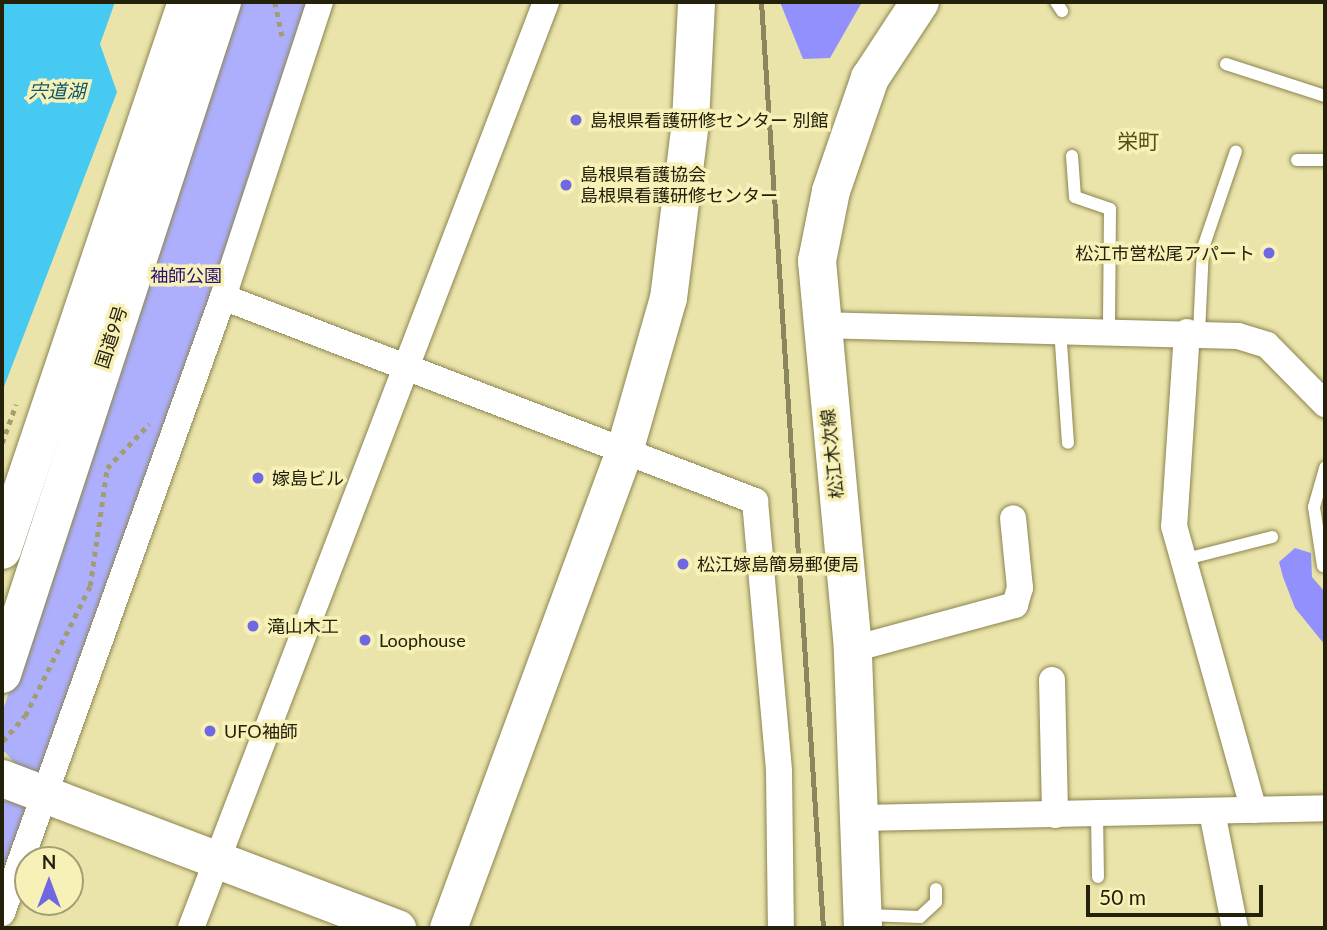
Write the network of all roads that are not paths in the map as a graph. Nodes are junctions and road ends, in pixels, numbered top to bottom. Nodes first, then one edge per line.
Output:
1 (187, 2) edge
2 (222, 2) edge
3 (320, 2) edge
4 (546, 2) edge
5 (696, 2) edge
6 (920, 2) edge
7 (1226, 64) dead end
8 (1325, 96) edge
9 (1236, 151) dead end
10 (1072, 156) dead end
11 (1297, 160) dead end
12 (1325, 160) edge
13 (223, 297) junction
14 (818, 325) junction
15 (1060, 329) junction
16 (1109, 329) junction
17 (1193, 333) junction
18 (409, 366) junction
19 (1325, 404) edge
20 (1068, 443) dead end
21 (624, 451) junction
22 (1325, 468) edge
23 (1013, 518) dead end
24 (1272, 537) dead end
25 (2, 550) edge
26 (1182, 560) junction
27 (1323, 566) dead end
28 (853, 649) junction
29 (2, 674) edge
30 (1052, 680) dead end
31 (2, 778) edge
32 (48, 793) junction
33 (1325, 808) edge
34 (1254, 810) junction
35 (1212, 812) junction
36 (1097, 814) junction
37 (1055, 815) junction
38 (862, 818) junction
39 (217, 858) junction
40 (1098, 877) dead end
41 (936, 889) dead end
42 (2, 913) edge
43 (863, 922) edge
44 (191, 928) edge
45 (397, 928) edge
46 (448, 928) edge
47 (781, 928) edge
48 (1235, 928) edge

1 - 25 main road, 国道9号
2 - 29 main road, 国道9号
3 - 13 street
4 - 18 street
5 - 21 street
6 - 14 main road, 松江木次線
7 - 8 lane
9 - 17 lane
10 - 16 lane
11 - 12 lane
13 - 18 street
13 - 32 street
14 - 15 street
14 - 28 main road, 松江木次線
15 - 16 street
15 - 20 lane
16 - 17 street
17 - 19 street
17 - 26 street
18 - 21 street
18 - 39 street
21 - 46 street
21 - 47 street
22 - 27 lane
23 - 28 street
24 - 26 lane
26 - 34 street
28 - 38 main road, 松江木次線
30 - 37 street
31 - 32 street
32 - 39 street
32 - 42 street
33 - 34 street
34 - 35 street
35 - 36 street
35 - 48 street
36 - 37 street
36 - 40 lane
37 - 38 street
38 - 43 main road, 松江木次線
39 - 44 street
39 - 45 street
41 - 43 lane

